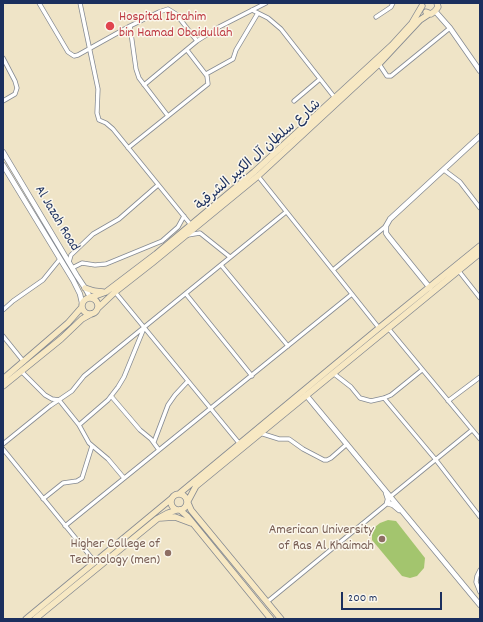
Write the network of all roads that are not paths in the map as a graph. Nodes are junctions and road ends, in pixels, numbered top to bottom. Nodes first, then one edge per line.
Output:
1 (39, 3) edge
2 (80, 3) edge
3 (266, 3) edge
4 (393, 3) edge
5 (422, 4) edge
6 (438, 6) edge
7 (252, 10) junction
8 (258, 13) junction
9 (429, 14) junction
10 (376, 17) dead end
11 (130, 26) junction
12 (450, 28) junction
13 (197, 41) junction
14 (90, 49) junction
15 (187, 50) junction
16 (3, 58) edge
17 (379, 64) junction
18 (5, 67) edge
19 (480, 71) edge
20 (206, 74) junction
21 (320, 79) junction
22 (144, 85) junction
23 (335, 98) junction
24 (3, 101) edge
25 (294, 101) dead end
26 (168, 116) junction
27 (480, 136) edge
28 (128, 148) junction
29 (3, 152) edge
30 (3, 165) edge
31 (444, 170) junction
32 (258, 176) junction
33 (11, 178) junction
34 (158, 184) junction
35 (33, 202) junction
36 (480, 208) edge
37 (286, 212) junction
38 (184, 216) junction
39 (191, 225) junction
40 (199, 225) junction
41 (386, 226) junction
42 (200, 233) junction
43 (187, 235) junction
44 (480, 246) edge
45 (480, 252) edge
46 (64, 254) junction
47 (71, 255) junction
48 (230, 257) junction
49 (60, 259) junction
50 (69, 262) junction
51 (222, 265) junction
52 (72, 268) junction
53 (333, 270) junction
54 (458, 270) junction
55 (86, 288) junction
56 (430, 288) junction
57 (106, 292) junction
58 (115, 292) junction
59 (186, 294) junction
60 (352, 294) junction
61 (90, 297) junction
62 (480, 298) edge
63 (82, 305) junction
64 (98, 308) junction
65 (3, 310) edge
66 (92, 314) junction
67 (144, 327) junction
68 (379, 328) junction
69 (388, 328) junction
70 (3, 336) edge
71 (288, 346) junction
72 (24, 362) junction
73 (422, 370) junction
74 (21, 371) junction
75 (333, 373) junction
76 (252, 376) junction
77 (480, 376) edge
78 (3, 379) edge
79 (188, 381) junction
80 (3, 386) edge
81 (306, 395) junction
82 (111, 396) junction
83 (384, 398) junction
84 (59, 400) junction
85 (448, 401) junction
86 (211, 408) junction
87 (79, 425) junction
88 (472, 430) junction
89 (260, 433) junction
90 (480, 439) edge
91 (154, 442) junction
92 (240, 443) junction
93 (3, 444) edge
94 (347, 444) junction
95 (92, 446) junction
96 (3, 449) edge
97 (160, 450) junction
98 (436, 460) junction
99 (124, 478) junction
100 (380, 483) junction
101 (180, 493) junction
102 (392, 497) junction
103 (43, 499) junction
104 (171, 499) junction
105 (188, 502) junction
106 (387, 503) junction
107 (179, 510) junction
108 (480, 516) edge
109 (409, 518) junction
110 (157, 519) junction
111 (193, 523) junction
112 (65, 526) junction
113 (95, 562) junction
114 (480, 570) edge
115 (480, 592) edge
116 (266, 602) junction
117 (480, 605) edge
118 (26, 619) edge
119 (35, 619) edge
120 (271, 619) edge
121 (281, 619) edge

1 - 14 street
2 - 14 street
3 - 7 street
4 - 10 street
5 - 9 main road
5 - 23 main road, شارع سلطان آل الكبير الشرقية
6 - 9 main road, شارع سلطان آل الكبير الشرقية
6 - 12 street
7 - 8 street
7 - 13 street
8 - 20 street
8 - 21 street
9 - 17 main road, شارع سلطان آل الكبير الشرقية
11 - 13 street
11 - 14 street
11 - 22 street
12 - 17 street
12 - 19 street
13 - 15 street
14 - 28 street
15 - 20 street
15 - 22 street
16 - 18 street
17 - 32 main road, شارع سلطان آل الكبير الشرقية
18 - 24 street
20 - 26 street
21 - 23 street
21 - 25 street
22 - 26 street
23 - 39 main road, شارع سلطان آل الكبير الشرقية
26 - 28 street
27 - 31 street
28 - 34 street
29 - 35 street, Al Jazah Road
30 - 33 street, Al Jazah Road
31 - 36 street
31 - 41 street
32 - 37 street
32 - 40 main road, شارع سلطان آل الكبير الشرقية
33 - 35 street
33 - 49 street, Al Jazah Road
34 - 38 street
34 - 47 street
35 - 46 street, Al Jazah Road
37 - 48 street
37 - 53 street
38 - 39 street
38 - 52 street
39 - 57 main road, شارع سلطان آل الكبير الشرقية
40 - 42 street
40 - 43 main road, شارع سلطان آل الكبير الشرقية
41 - 53 street
41 - 56 street
42 - 43 street
42 - 48 street
43 - 58 main road, شارع سلطان آل الكبير الشرقية
44 - 56 main road
45 - 54 main road
46 - 47 street
46 - 50 street, Al Jazah Road
47 - 50 street
48 - 51 street
49 - 63 street, Al Jazah Road
49 - 65 street
50 - 52 street, Al Jazah Road
51 - 59 street
51 - 71 street
52 - 55 street, Al Jazah Road
53 - 60 street
54 - 62 street
54 - 69 main road
55 - 57 main road
55 - 61 street, Al Jazah Road
56 - 68 main road
57 - 61 main road
58 - 64 main road, شارع سلطان آل الكبير الشرقية
58 - 67 street
59 - 67 street
59 - 76 street
60 - 68 street
60 - 71 street
61 - 63 main road
61 - 64 main road
63 - 66 main road
63 - 72 main road
64 - 66 main road
66 - 74 main road
67 - 79 street
67 - 82 street
67 - 84 street
68 - 92 main road
69 - 73 street
69 - 75 main road
70 - 72 street
71 - 76 street
72 - 78 main road
73 - 83 street
73 - 85 street
74 - 80 main road
74 - 84 street
75 - 81 main road
75 - 83 street
76 - 86 street
77 - 85 street
79 - 86 street
79 - 91 street
81 - 89 main road
81 - 94 street
82 - 87 street
82 - 91 street
83 - 98 street
84 - 87 street
84 - 93 street
85 - 88 street
86 - 92 street
86 - 97 street
87 - 95 street
88 - 90 street
88 - 98 street
89 - 94 street
89 - 105 main road
91 - 97 street
92 - 101 main road
94 - 100 street
95 - 99 street
95 - 103 street
96 - 103 street
97 - 99 street
98 - 102 street
98 - 108 street
99 - 112 street
100 - 102 street
100 - 106 street
101 - 104 main road
101 - 105 main road
102 - 106 street
102 - 109 street
103 - 112 street
104 - 107 main road
104 - 113 main road
105 - 107 main road
105 - 116 main road
106 - 109 street
106 - 116 street
107 - 110 main road
107 - 111 main road
109 - 117 street
110 - 111 main road
110 - 119 main road
111 - 120 main road
112 - 113 street
113 - 118 main road
114 - 115 street
116 - 121 main road

